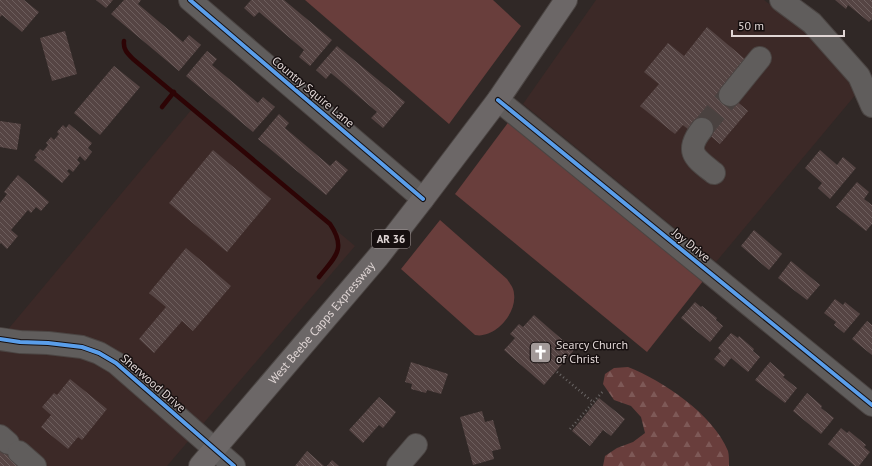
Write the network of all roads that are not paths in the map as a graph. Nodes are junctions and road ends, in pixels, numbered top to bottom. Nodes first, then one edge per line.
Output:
1 (190, 0) edge
2 (566, 0) edge
3 (781, 0) edge
4 (760, 58) dead end
5 (730, 95) tunnel mouth
6 (498, 100) junction
7 (872, 106) edge
8 (702, 129) tunnel mouth
9 (714, 174) dead end
10 (423, 199) junction
11 (0, 339) edge
12 (872, 405) edge
13 (9, 444) edge
14 (416, 445) dead end
15 (214, 449) junction
16 (35, 466) edge
17 (200, 466) edge
18 (234, 466) edge
19 (398, 466) edge

1 - 10 street, Country Squire Lane
2 - 6 main road, West Beebe Capps Expressway / AR 36
3 - 7 street
4 - 5 street
6 - 10 main road, West Beebe Capps Expressway / AR 36
6 - 12 street, Joy Drive
8 - 9 street
10 - 15 main road, West Beebe Capps Expressway / AR 36
11 - 15 street, Sherwood Drive
13 - 16 street
14 - 19 street
15 - 17 main road, West Beebe Capps Expressway / AR 36
15 - 18 street, Sherwood Drive

